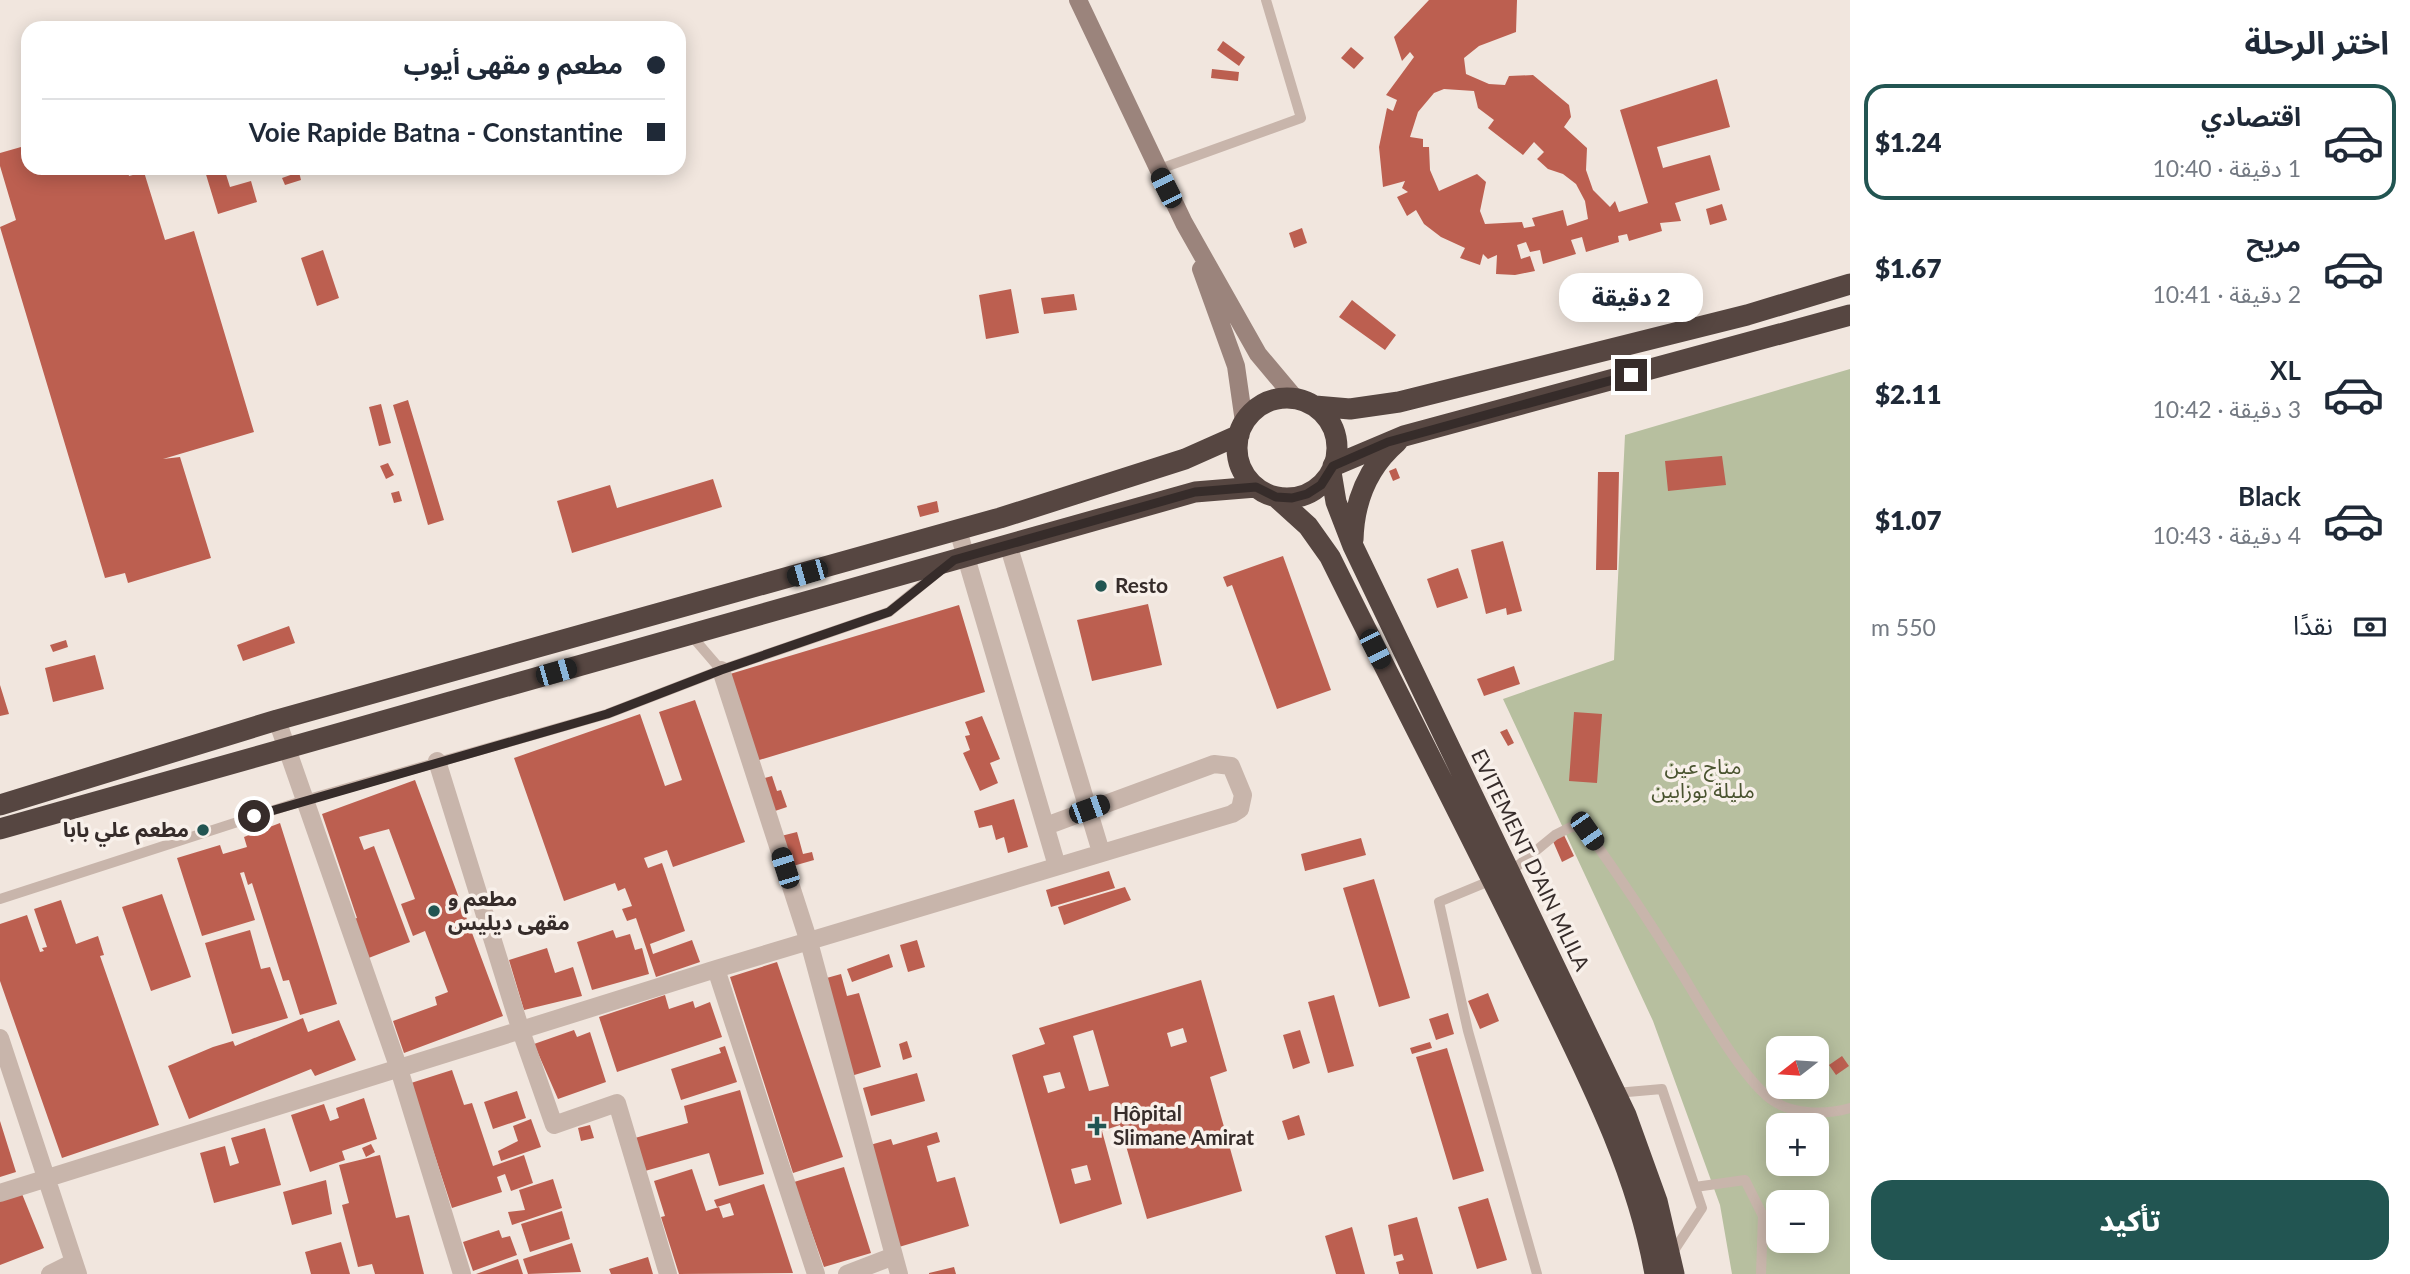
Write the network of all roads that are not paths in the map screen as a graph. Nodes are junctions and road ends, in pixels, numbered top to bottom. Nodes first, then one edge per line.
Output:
1 (1078, 0) edge
2 (1266, 0) edge
3 (1157, 170) junction
4 (1184, 223) junction
5 (1850, 284) edge
6 (1850, 315) edge
7 (1305, 402) junction
8 (1242, 428) junction
9 (1404, 436) junction
10 (1332, 469) junction
11 (1256, 487) junction
12 (1276, 497) junction
13 (958, 530) junction
14 (1008, 544) junction
15 (1353, 546) junction
16 (960, 558) junction
17 (690, 634) junction
18 (721, 670) junction
19 (277, 720) junction
20 (287, 747) junction
21 (437, 761) junction
22 (305, 800) junction
23 (0, 805) edge
24 (1089, 809) junction
25 (1046, 826) junction
26 (0, 829) edge
27 (1101, 852) junction
28 (1057, 866) junction
29 (1501, 877) junction
30 (0, 899) edge
31 (809, 942) junction
32 (716, 969) junction
33 (521, 1031) junction
34 (0, 1038) edge
35 (399, 1069) junction
36 (1616, 1093) junction
37 (1850, 1108) edge
38 (47, 1178) junction
39 (1695, 1187) junction
40 (0, 1193) edge
41 (894, 1256) junction
42 (1672, 1264) edge
43 (76, 1268) edge
44 (50, 1274) edge
45 (462, 1274) edge
46 (668, 1274) edge
47 (816, 1274) edge
48 (847, 1274) edge
49 (899, 1274) edge
50 (1537, 1274) edge
51 (1655, 1274) edge
52 (1761, 1274) edge

1 - 3 main road
2 - 3 lane
3 - 4 main road
4 - 7 main road
4 - 8 main road
5 - 7 highway
6 - 9 highway
7 - 8 highway
7 - 10 highway
8 - 11 highway
8 - 13 highway
9 - 10 highway
9 - 15 highway
10 - 12 highway
10 - 15 highway, EVITEMENT D'AIN MLILA
11 - 12 highway
11 - 14 highway
12 - 29 highway, EVITEMENT D'AIN MLILA
13 - 16 street
13 - 19 highway
14 - 16 highway
14 - 24 street
15 - 29 highway, EVITEMENT D'AIN MLILA
16 - 17 highway
16 - 18 lane
16 - 25 street
17 - 18 lane
17 - 20 highway
18 - 21 lane
18 - 31 street
19 - 20 street
19 - 23 highway
20 - 22 street
20 - 26 highway
21 - 22 lane
21 - 33 street
22 - 30 lane
22 - 35 street
24 - 25 street
24 - 27 street
24 - 27 street
25 - 28 street
27 - 28 street
28 - 31 street
29 - 36 highway, EVITEMENT D'AIN MLILA
29 - 37 lane
29 - 50 lane
29 - 51 highway, EVITEMENT D'AIN MLILA
31 - 32 street
31 - 41 street
32 - 33 street
32 - 47 street
33 - 35 street
33 - 46 street
34 - 38 street
35 - 38 street
35 - 45 street
36 - 39 lane
36 - 42 highway, EVITEMENT D'AIN MLILA
38 - 40 street
38 - 43 street
39 - 42 lane
39 - 52 lane
41 - 48 street
41 - 49 street
43 - 44 street

